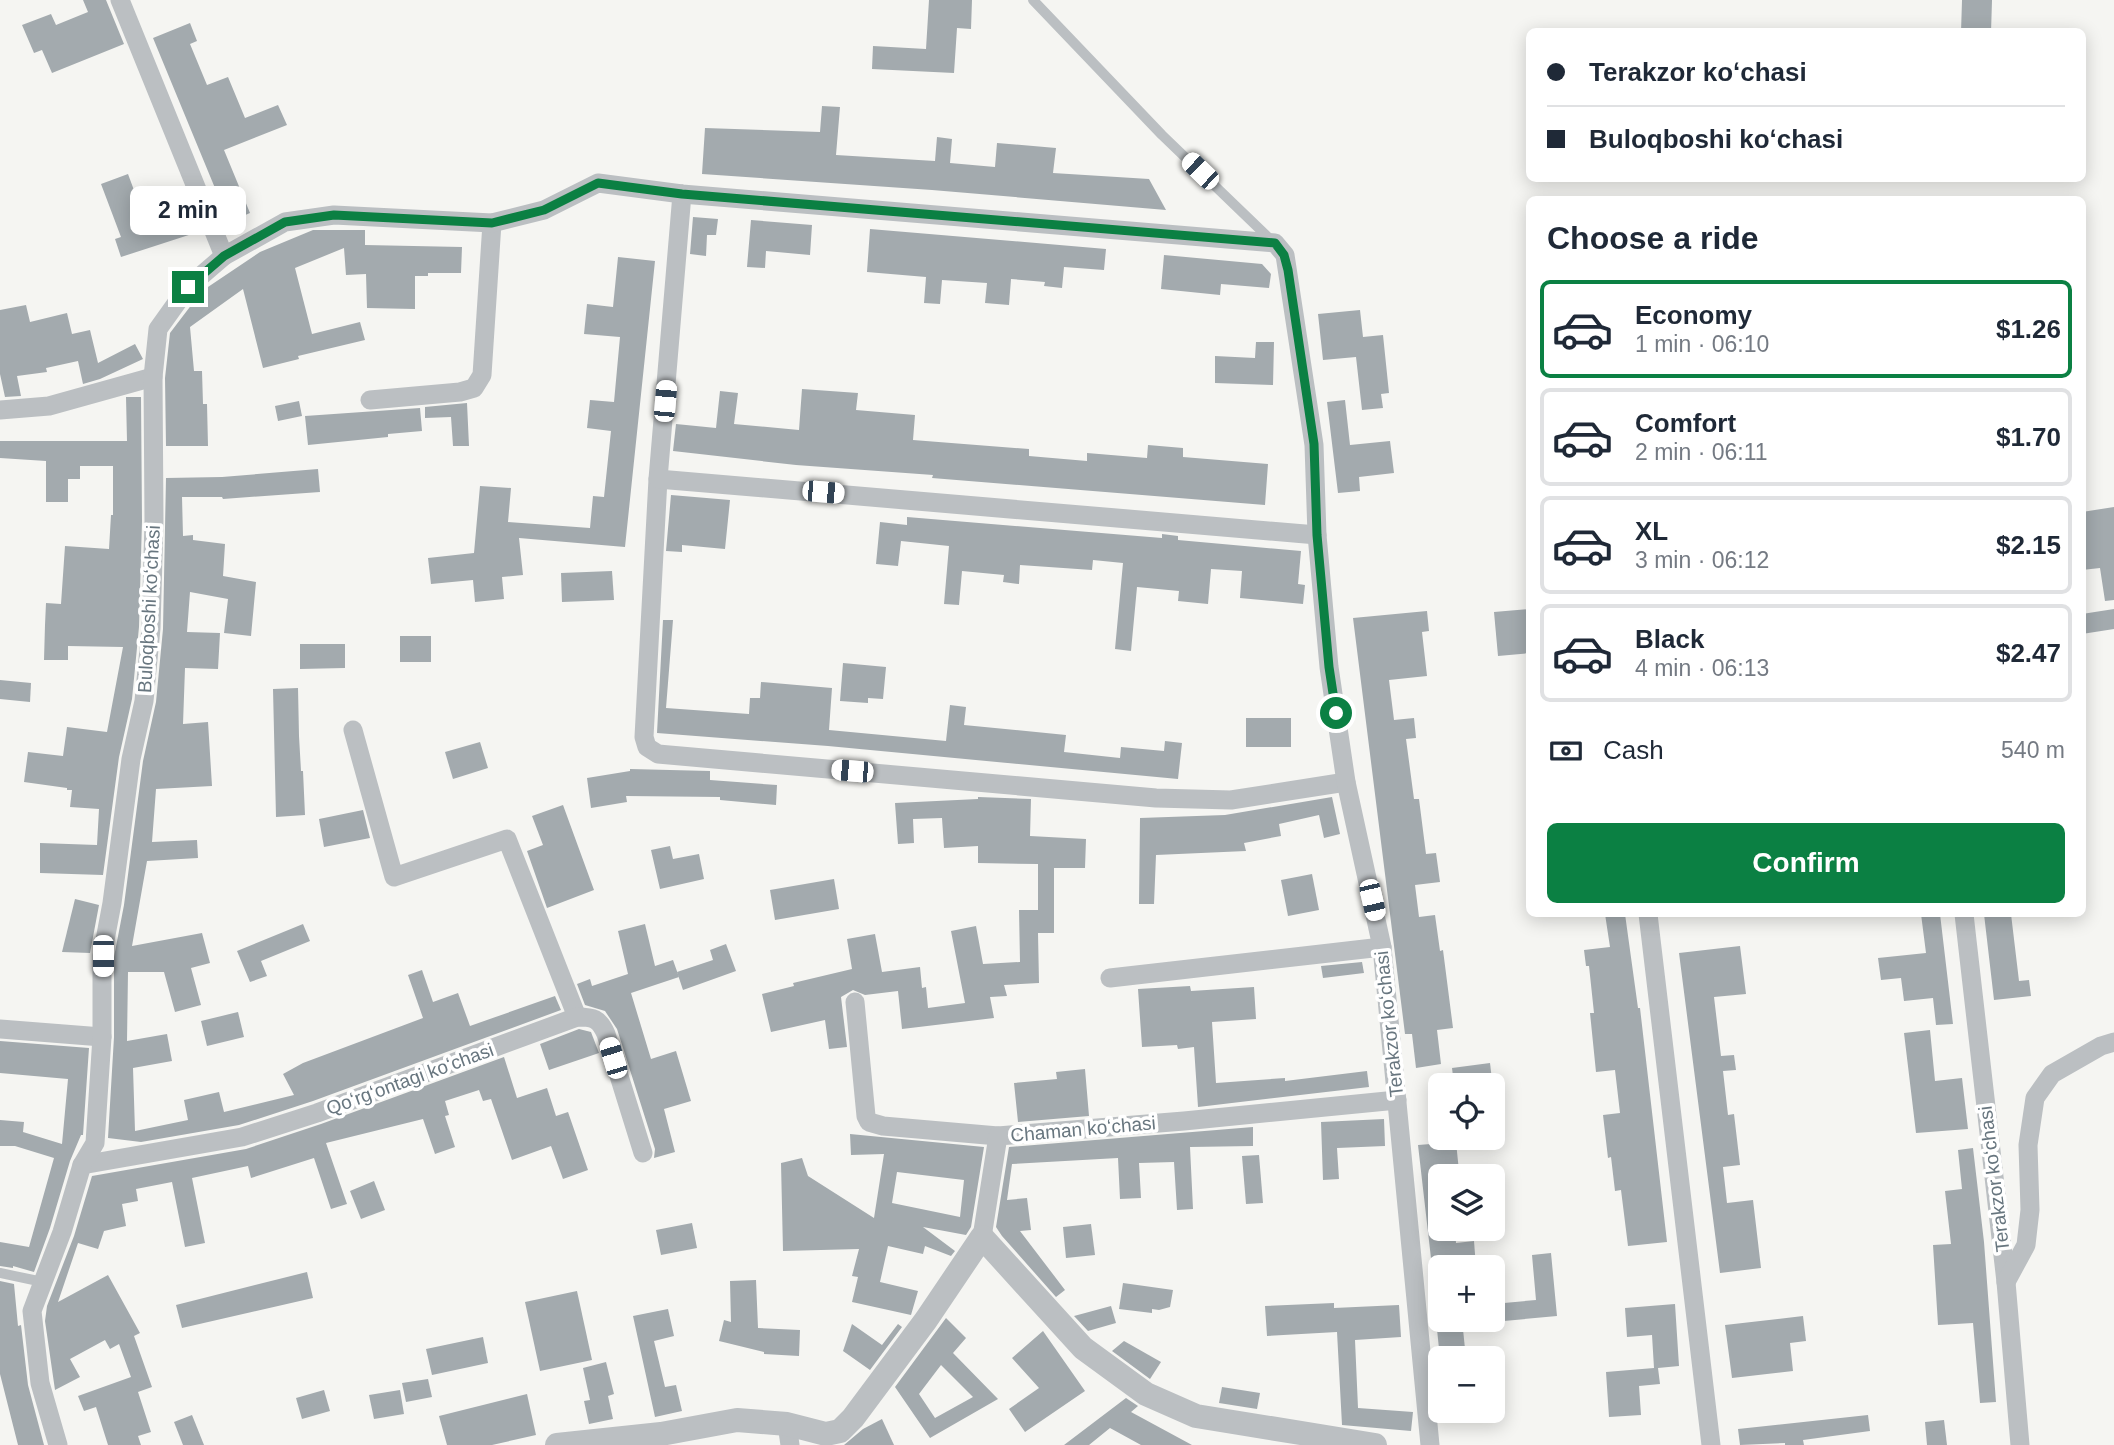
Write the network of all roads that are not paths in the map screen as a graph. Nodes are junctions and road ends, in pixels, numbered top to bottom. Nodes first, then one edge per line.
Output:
1 (120, 0) edge
2 (1032, 0) edge
3 (682, 194) junction
4 (492, 223) junction
5 (1275, 243) junction
6 (224, 256) junction
7 (153, 377) junction
8 (370, 400) dead end
9 (0, 410) edge
10 (658, 478) junction
11 (1317, 535) junction
12 (353, 730) dead end
13 (1346, 782) junction
14 (1648, 917) edge
15 (1964, 917) edge
16 (1382, 947) junction
17 (1111, 978) dead end
18 (855, 1002) dead end
19 (577, 1017) junction
20 (0, 1029) edge
21 (102, 1037) junction
22 (2114, 1042) edge
23 (1397, 1100) junction
24 (998, 1136) junction
25 (642, 1153) dead end
26 (82, 1166) junction
27 (982, 1237) junction
28 (0, 1273) edge
29 (43, 1282) junction
30 (2006, 1282) junction
31 (789, 1435) edge
32 (586, 1443) edge
33 (58, 1445) edge
34 (557, 1445) edge
35 (1375, 1445) edge
36 (1430, 1445) edge
37 (1711, 1445) edge
38 (2020, 1445) edge

1 - 6 street
2 - 5 lane
3 - 4 street, Buloqboshi koʻchasi
3 - 5 street
3 - 10 street
4 - 6 street, Buloqboshi koʻchasi
4 - 8 street
5 - 11 street, Terakzor koʻchasi
6 - 7 street, Buloqboshi koʻchasi
7 - 9 street
7 - 21 street, Buloqboshi koʻchasi
10 - 11 street
10 - 13 street
11 - 13 street, Terakzor koʻchasi
12 - 19 street
13 - 16 street, Terakzor koʻchasi
14 - 37 street
15 - 30 street, Terakzor koʻchasi
16 - 17 street
16 - 23 street, Terakzor koʻchasi
18 - 24 street
19 - 25 street
19 - 26 street, Qoʻrgʻontagi koʻchasi
20 - 21 street
21 - 26 street, Buloqboshi koʻchasi
22 - 30 street
23 - 24 street, Chaman koʻchasi
23 - 36 street, Terakzor koʻchasi
24 - 27 street, Chaman koʻchasi
26 - 29 street, Buloqboshi koʻchasi
27 - 31 street, Chaman koʻchasi
27 - 35 street
28 - 29 lane
29 - 33 street, Buloqboshi koʻchasi
30 - 38 street, Terakzor koʻchasi
31 - 32 street
32 - 34 street

